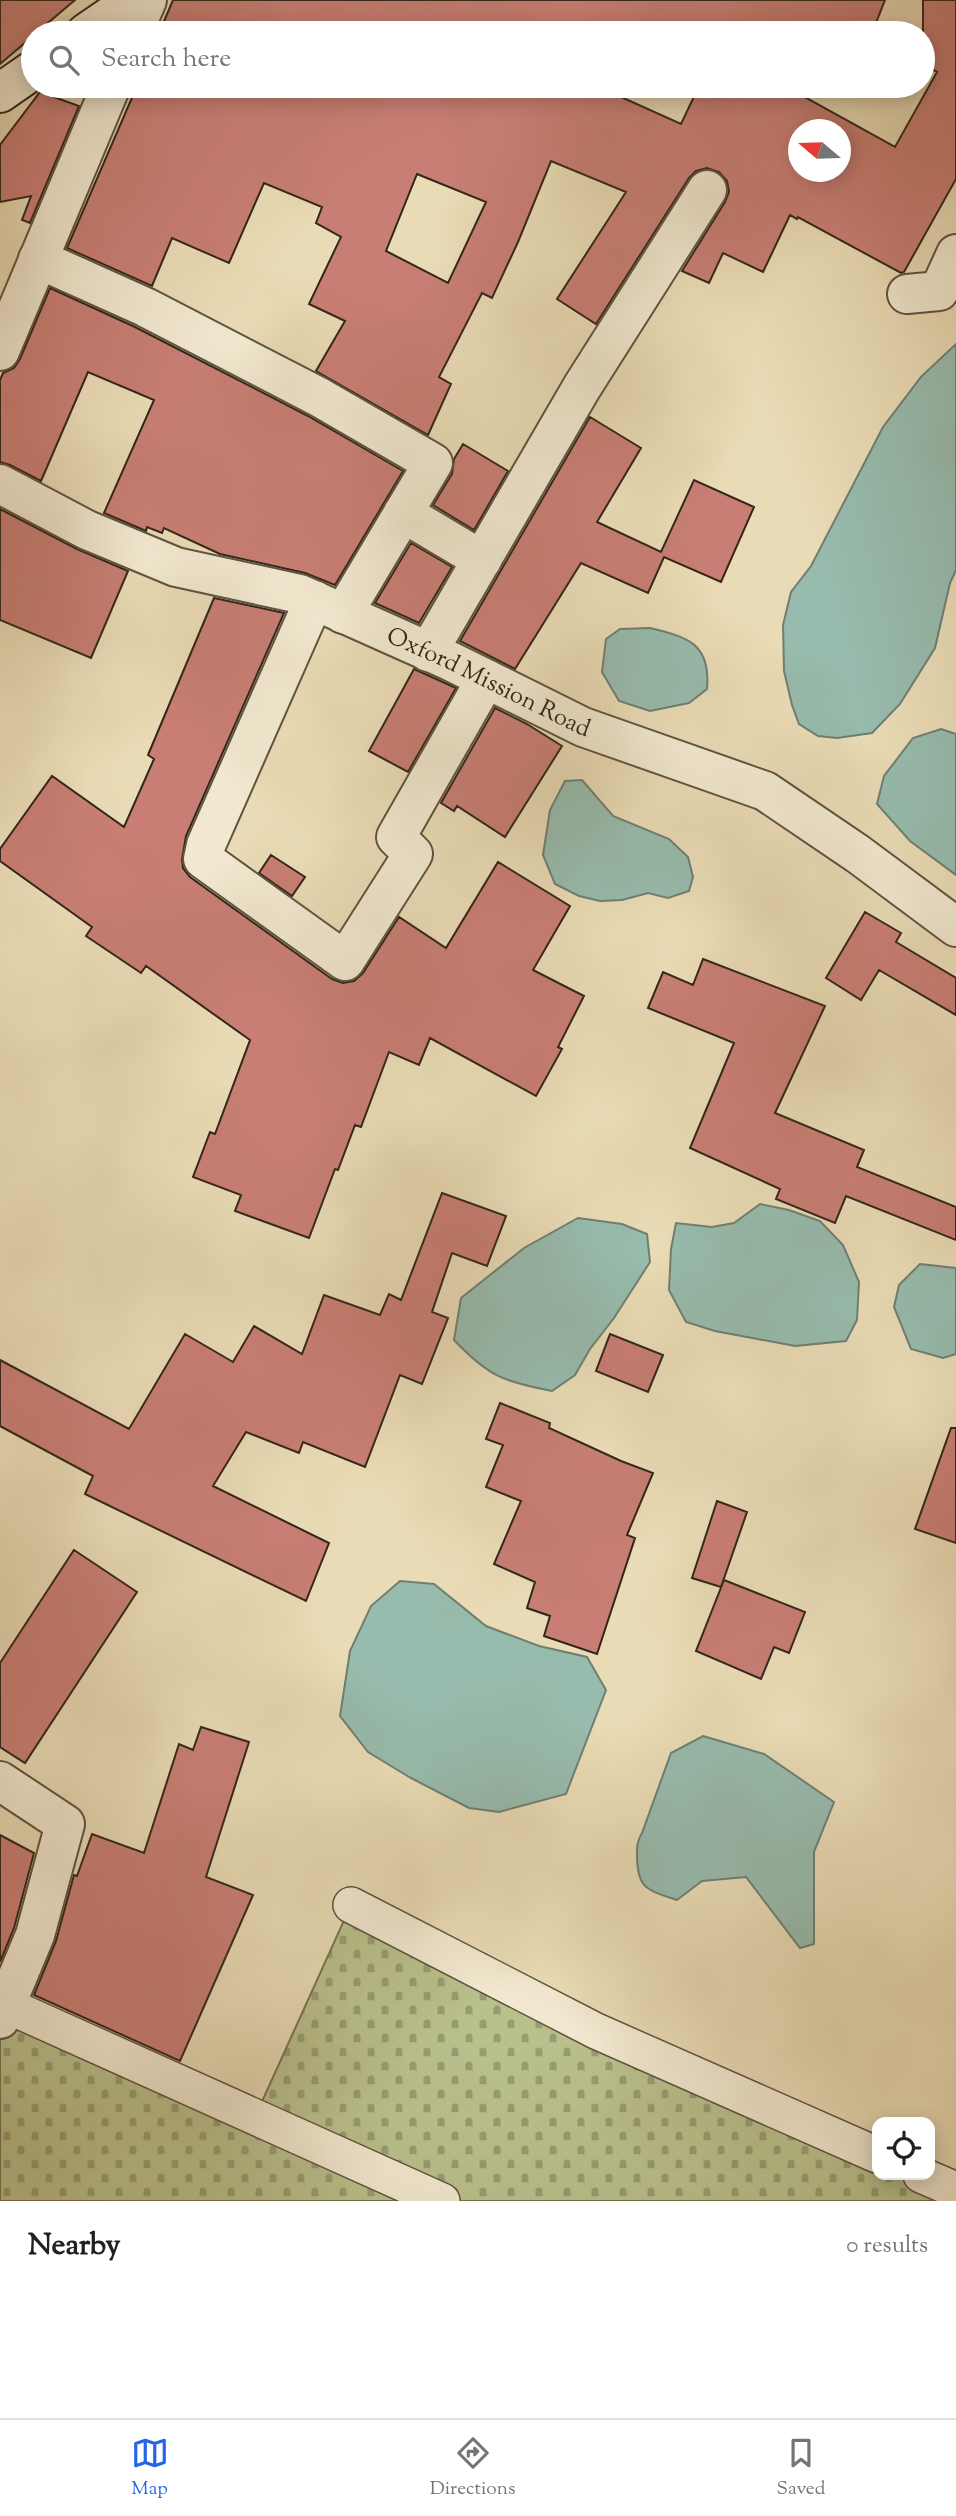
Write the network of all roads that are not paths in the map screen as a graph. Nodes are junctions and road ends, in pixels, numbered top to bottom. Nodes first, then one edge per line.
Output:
1 (134, 0) edge
2 (147, 0) edge
3 (103, 21) edge
4 (138, 21) edge
5 (21, 78) edge
6 (0, 93) edge
7 (106, 98) edge
8 (707, 190) dead end
9 (956, 254) edge
10 (38, 259) junction
11 (907, 294) dead end
12 (0, 351) edge
13 (0, 484) edge
14 (403, 513) junction
15 (482, 560) junction
16 (329, 607) junction
17 (428, 652) junction
18 (486, 679) junction
19 (956, 927) edge
20 (0, 1781) edge
21 (351, 1905) dead end
22 (3, 2012) edge
23 (872, 2153) edge
24 (933, 2180) edge
25 (956, 2190) edge
26 (442, 2201) edge

1 - 3 street
2 - 4 street
5 - 6 street
7 - 10 street
8 - 15 street
9 - 11 street
10 - 12 street
10 - 14 street
13 - 16 street, Oxford Mission Road
14 - 15 street
14 - 16 street
15 - 17 street
16 - 17 street, Oxford Mission Road
16 - 18 street
17 - 18 street, Oxford Mission Road
18 - 19 street, Oxford Mission Road
20 - 22 street
21 - 23 street
22 - 26 street
24 - 25 street

